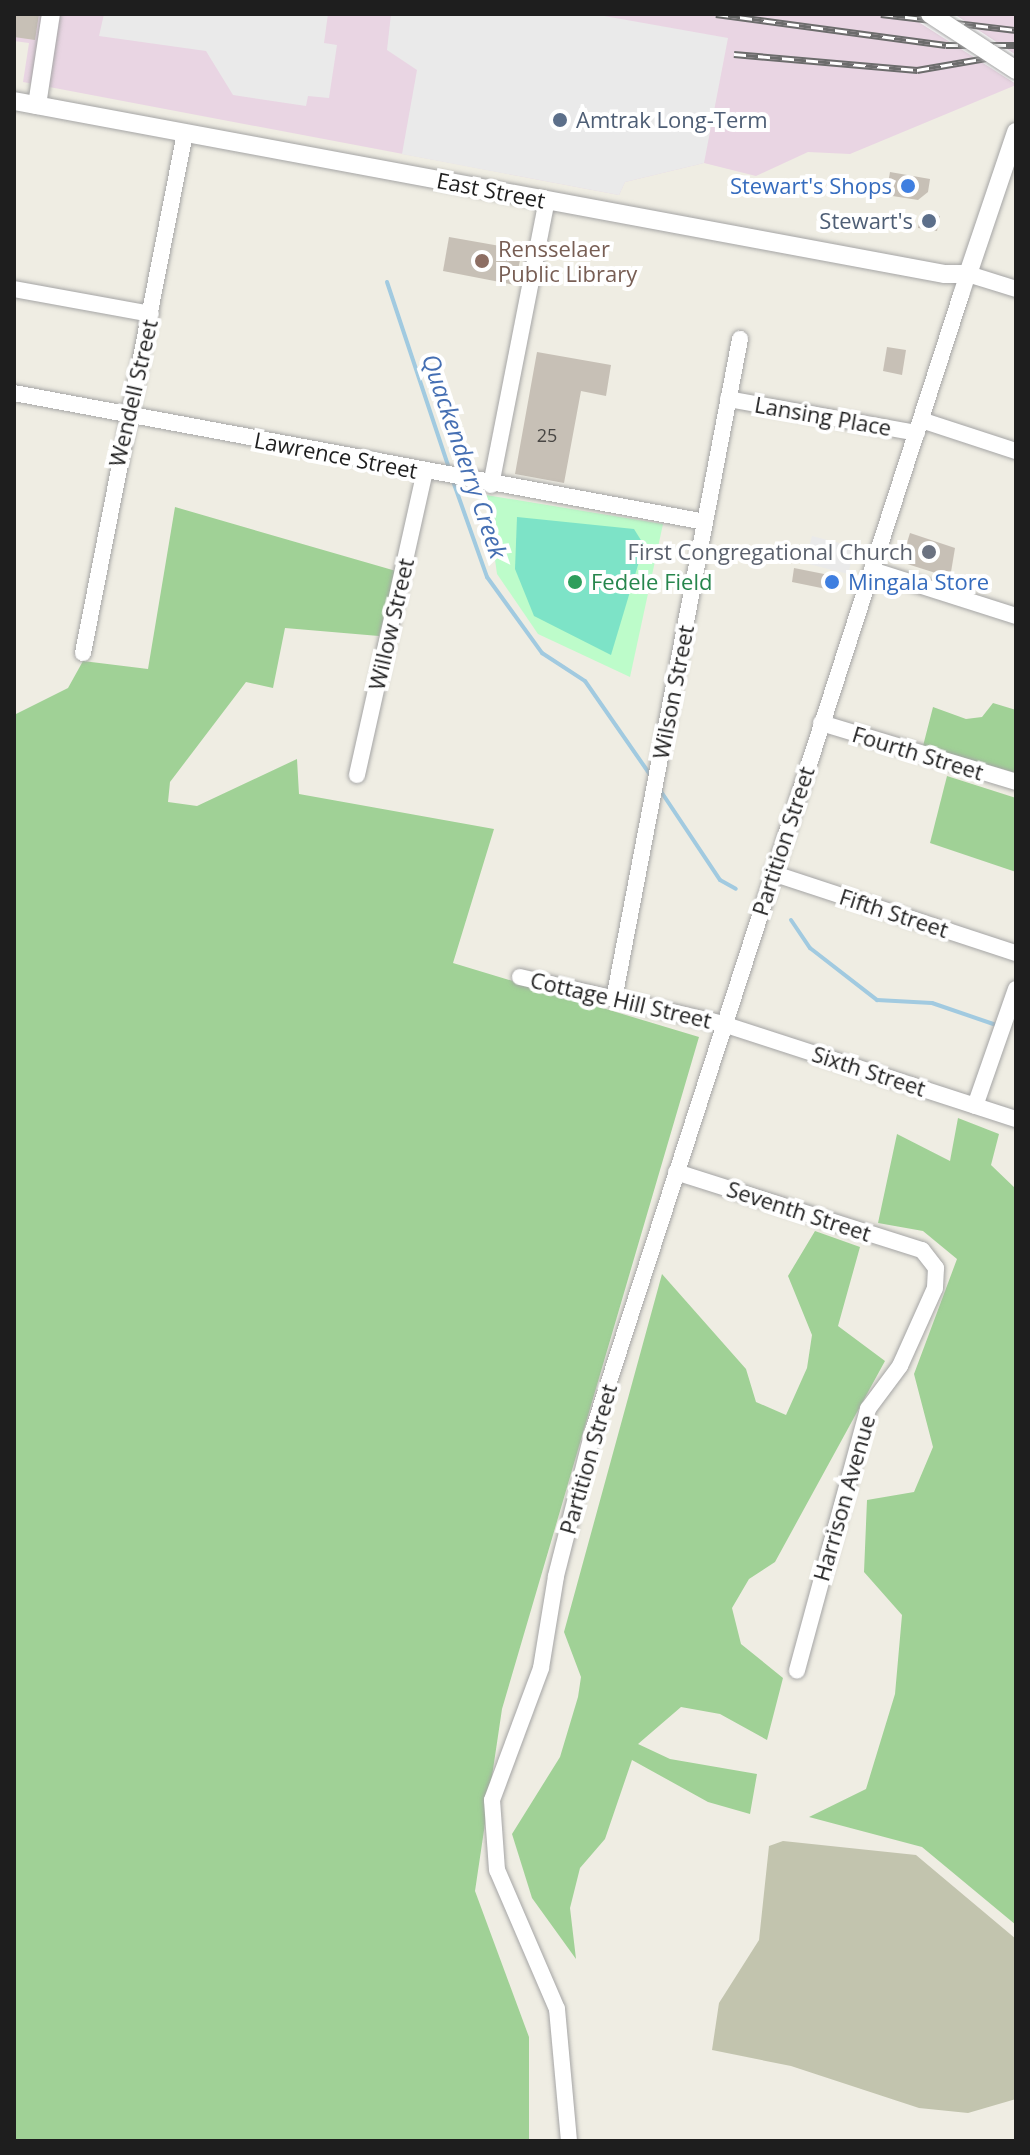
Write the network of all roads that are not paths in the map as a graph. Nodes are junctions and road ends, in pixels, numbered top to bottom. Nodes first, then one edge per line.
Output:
1 (51, 14) edge
2 (930, 14) edge
3 (1016, 70) edge
4 (14, 101) edge
5 (37, 105) junction
6 (1016, 132) edge
7 (185, 133) junction
8 (547, 200) junction
9 (968, 274) junction
10 (14, 289) edge
11 (1016, 289) edge
12 (151, 314) junction
13 (740, 339) dead end
14 (14, 393) edge
15 (728, 399) junction
16 (128, 416) junction
17 (919, 426) junction
18 (1016, 451) edge
19 (431, 473) junction
20 (491, 485) junction
21 (705, 522) junction
22 (872, 570) junction
23 (1016, 616) edge
24 (83, 653) dead end
25 (821, 723) junction
26 (357, 775) dead end
27 (1016, 782) edge
28 (772, 873) junction
29 (1016, 953) edge
30 (520, 977) dead end
31 (1016, 989) edge
32 (614, 999) junction
33 (723, 1024) junction
34 (975, 1106) junction
35 (1016, 1119) edge
36 (676, 1172) junction
37 (922, 1250) joint
38 (797, 1671) dead end
39 (569, 2141) edge

1 - 5 street
2 - 3 street, bridge
4 - 5 street, East Street
5 - 7 street, East Street
6 - 9 street, Partition Street
7 - 8 street, East Street
7 - 12 street, Wendell Street
8 - 9 street, East Street
8 - 20 street
9 - 11 street
9 - 17 street, Partition Street
10 - 12 street
12 - 16 street, Wendell Street
13 - 15 street, Wilson Street
14 - 16 street, Lawrence Street
15 - 17 street, Lansing Place
15 - 21 street, Wilson Street
16 - 19 street, Lawrence Street
16 - 24 street, Wendell Street
17 - 18 street, Lansing Place
17 - 22 street, Partition Street
19 - 20 street, Lawrence Street
19 - 26 street, Willow Street
20 - 21 street, Lawrence Street
21 - 32 street, Wilson Street
22 - 23 street
22 - 25 street, Partition Street
25 - 27 street, Fourth Street
25 - 28 street, Partition Street
28 - 29 street, Fifth Street
28 - 33 street, Partition Street
30 - 32 street, Cottage Hill Street
31 - 34 street
32 - 33 street, Cottage Hill Street
33 - 34 street, Sixth Street
33 - 36 street, Partition Street
34 - 35 street, Sixth Street
36 - 37 street, Seventh Street
36 - 39 street, Partition Street
37 - 38 street, Harrison Avenue

